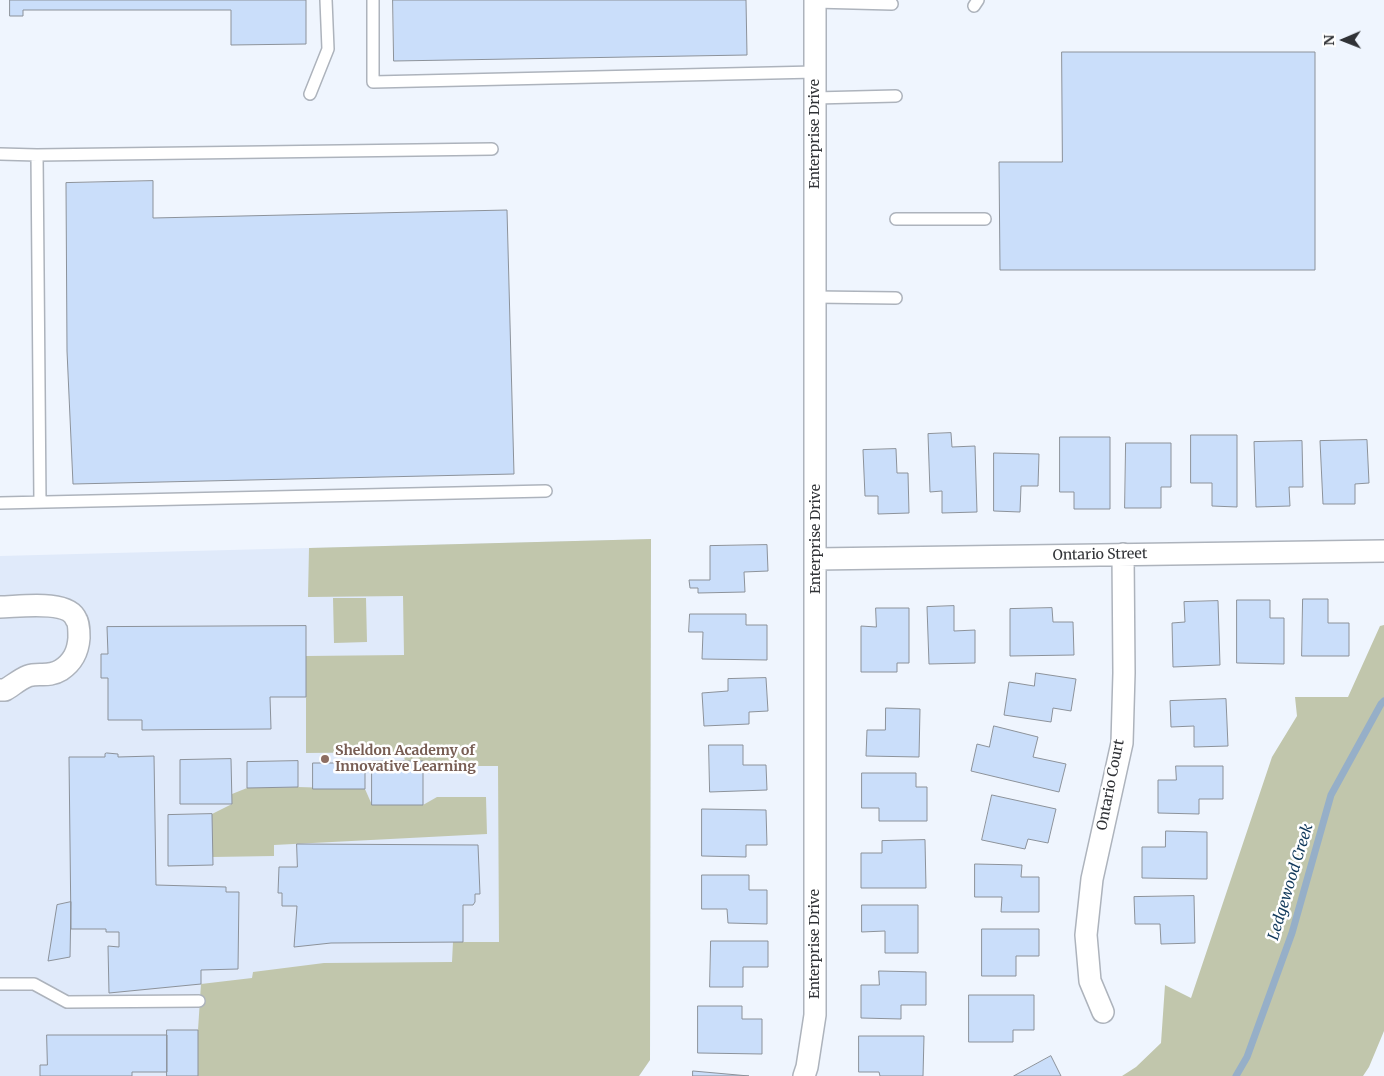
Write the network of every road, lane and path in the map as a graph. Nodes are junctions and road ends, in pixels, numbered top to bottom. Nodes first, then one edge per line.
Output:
1 (326, 0) edge
2 (373, 0) edge
3 (815, 1) edge
4 (892, 4) dead end
5 (815, 72) junction
6 (310, 94) dead end
7 (896, 96) dead end
8 (815, 98) junction
9 (492, 149) dead end
10 (0, 154) edge
11 (36, 155) junction
12 (896, 219) dead end
13 (984, 219) dead end
14 (816, 297) junction
15 (896, 298) dead end
16 (546, 491) dead end
17 (40, 502) junction
18 (0, 503) edge
19 (1384, 551) edge
20 (1123, 554) junction
21 (816, 559) junction
22 (0, 607) edge
23 (0, 690) edge
24 (0, 984) edge
25 (199, 1001) dead end
26 (1103, 1012) dead end
27 (804, 1076) edge

1 - 6 lane
2 - 5 lane
3 - 4 lane
3 - 5 street, Enterprise Drive
5 - 8 street, Enterprise Drive
7 - 8 lane
8 - 14 street, Enterprise Drive
9 - 11 lane
10 - 11 lane
11 - 17 lane
12 - 13 lane
14 - 15 lane
14 - 21 street, Enterprise Drive
16 - 17 lane
17 - 18 lane
19 - 20 street, Ontario Street
20 - 21 street, Ontario Street
20 - 26 street, Ontario Court
21 - 27 street, Enterprise Drive
22 - 23 street
24 - 25 lane

